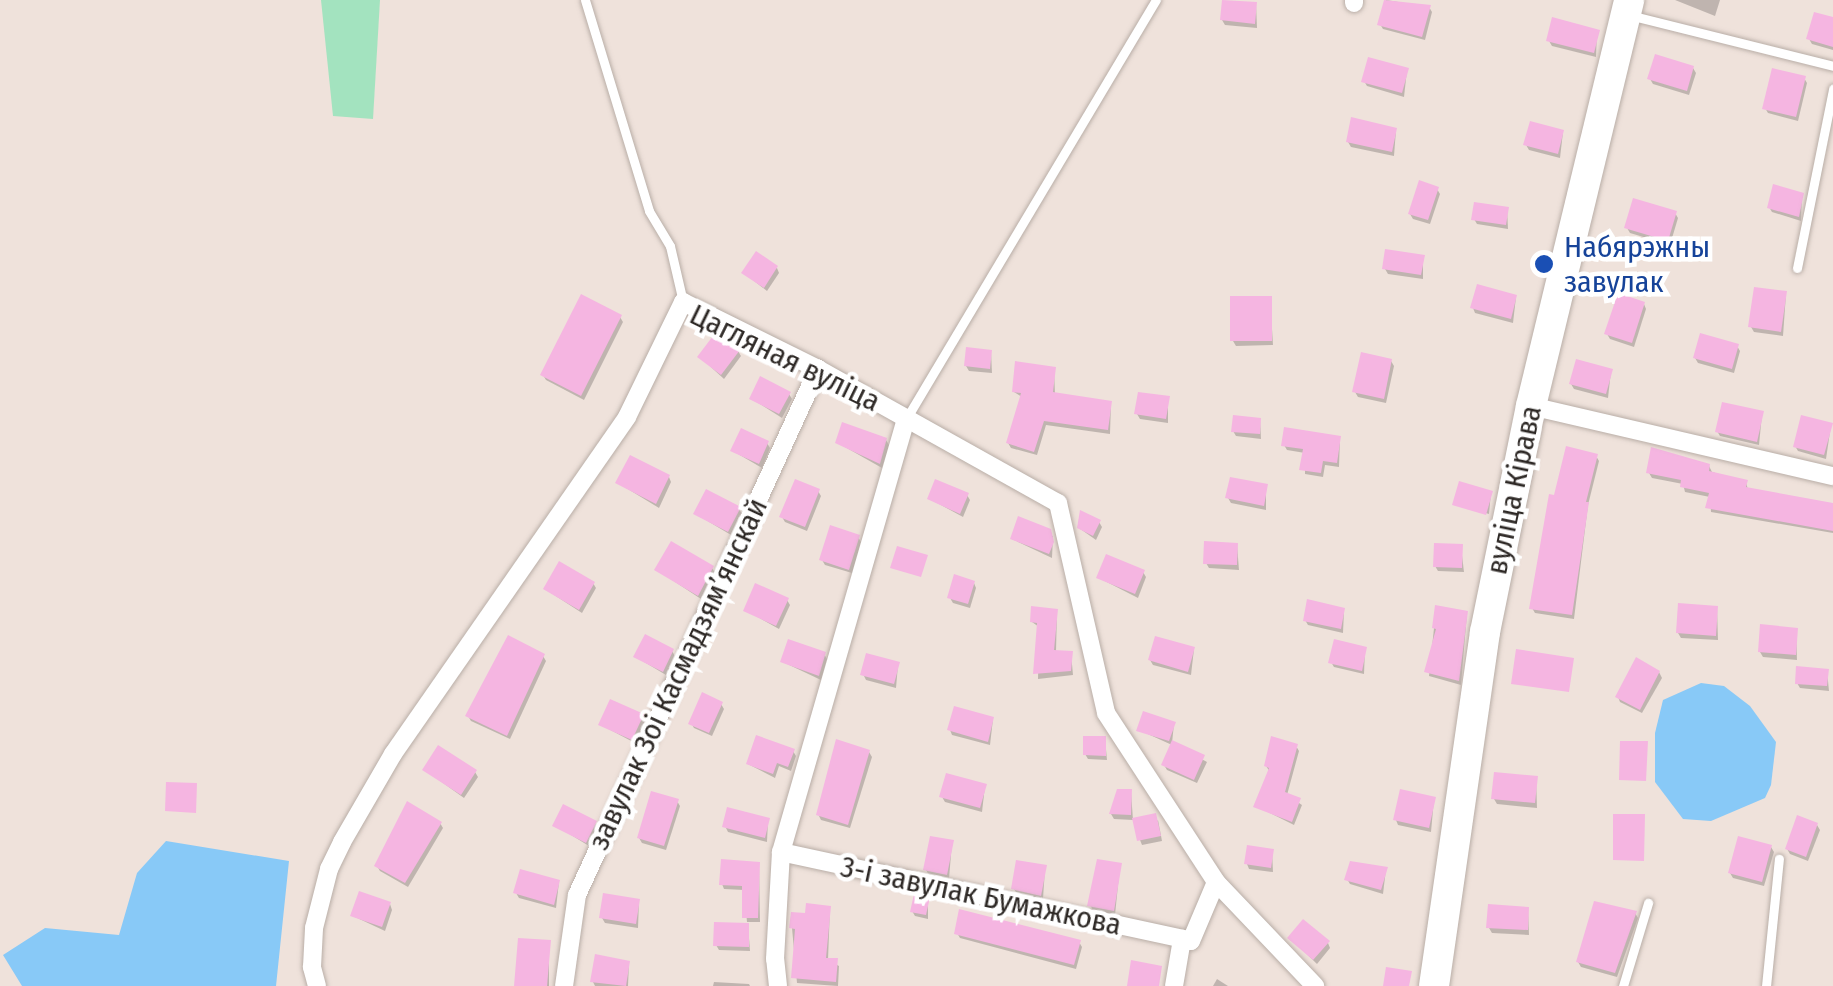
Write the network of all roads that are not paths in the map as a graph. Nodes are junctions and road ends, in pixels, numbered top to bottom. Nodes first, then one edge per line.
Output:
1 (586, 0) edge
2 (1156, 0) edge
3 (1627, 7) edge
4 (1833, 66) edge
5 (1833, 89) edge
6 (1797, 268) dead end
7 (683, 302) junction
8 (818, 368) junction
9 (1531, 406) junction
10 (906, 419) junction
11 (1833, 476) edge
12 (781, 852) junction
13 (1780, 859) dead end
14 (1216, 882) junction
15 (1648, 903) dead end
16 (1182, 940) junction
17 (317, 986) edge
18 (564, 986) edge
19 (778, 986) edge
20 (1174, 986) edge
21 (1315, 986) edge
22 (1434, 986) edge
23 (1624, 986) edge
24 (1766, 986) edge

1 - 7 lane
2 - 10 lane
3 - 4 lane
3 - 9 main road, вуліца Кірава
5 - 6 lane
7 - 8 street, Цагляная вуліца
7 - 17 street, Цагляная вуліца
8 - 10 street, Цагляная вуліца
8 - 18 street, завулак Зоі Касмадзямʼянскай
9 - 11 street
9 - 22 main road, вуліца Кірава
10 - 12 street, Цагляная вуліца
10 - 14 street
12 - 16 street, 3-і завулак Бумажкова
12 - 19 street, Цагляная вуліца
13 - 24 lane
14 - 16 street
14 - 21 street
15 - 23 lane
16 - 20 street

